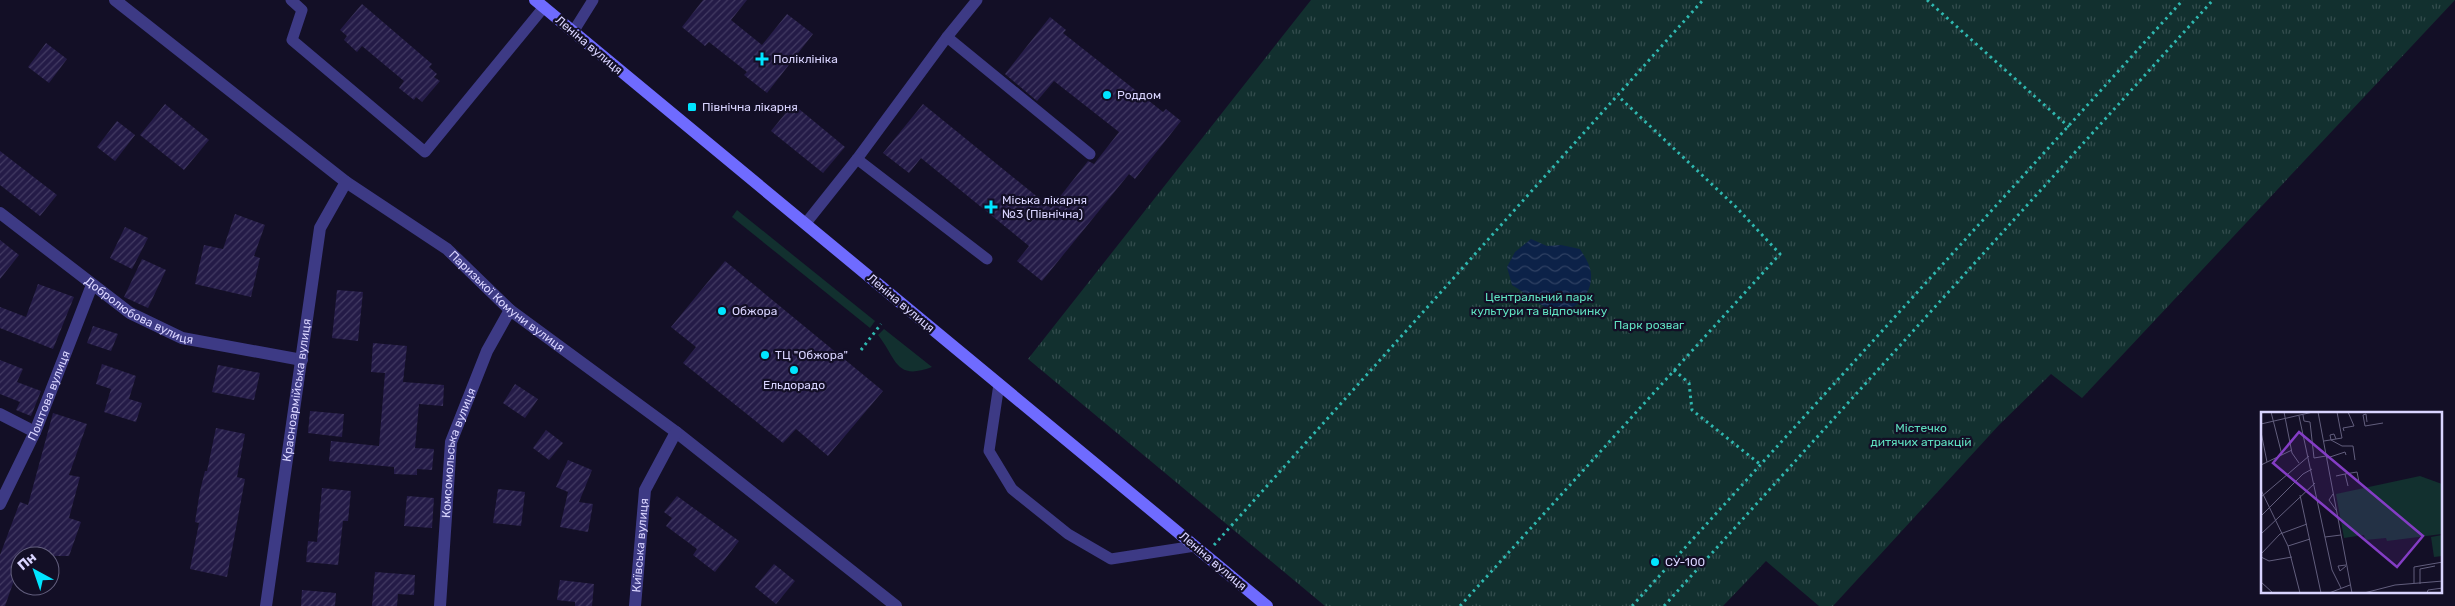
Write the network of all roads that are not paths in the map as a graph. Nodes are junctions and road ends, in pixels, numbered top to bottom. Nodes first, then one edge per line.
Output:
1 (115, 0) edge
2 (291, 0) edge
3 (594, 0) edge
4 (977, 0) edge
5 (539, 4) edge
6 (574, 32) junction
7 (947, 37) junction
8 (1090, 154) dead end
9 (857, 159) junction
10 (346, 182) junction
11 (0, 213) edge
12 (806, 223) junction
13 (987, 259) dead end
14 (92, 285) junction
15 (510, 310) junction
16 (302, 360) junction
17 (999, 384) junction
18 (0, 414) edge
19 (35, 432) junction
20 (676, 432) junction
21 (0, 504) edge
22 (1195, 546) junction
23 (266, 606) edge
24 (440, 606) edge
25 (635, 606) edge
26 (896, 606) edge
27 (1267, 606) edge

1 - 10 street, Паризької Комуни вулиця
2 - 5 lane
3 - 6 lane
4 - 7 lane
5 - 6 main road, Леніна вулиця
6 - 12 main road, Леніна вулиця
7 - 8 lane
7 - 9 lane
9 - 12 lane
9 - 13 lane
10 - 15 street, Паризької Комуни вулиця
10 - 16 street, Красноармійська вулиця
11 - 14 street, Добролюбова вулиця
12 - 17 main road, Леніна вулиця
14 - 16 street, Добролюбова вулиця
14 - 19 street, Поштова вулиця
15 - 20 street, Паризької Комуни вулиця
15 - 24 street, Комсомольська вулиця
16 - 23 street, Красноармійська вулиця
17 - 22 main road, Леніна вулиця
17 - 22 lane
18 - 19 street
19 - 21 street, Поштова вулиця
20 - 25 street, Київська вулиця
20 - 26 street, Паризької Комуни вулиця
22 - 27 main road, Леніна вулиця

